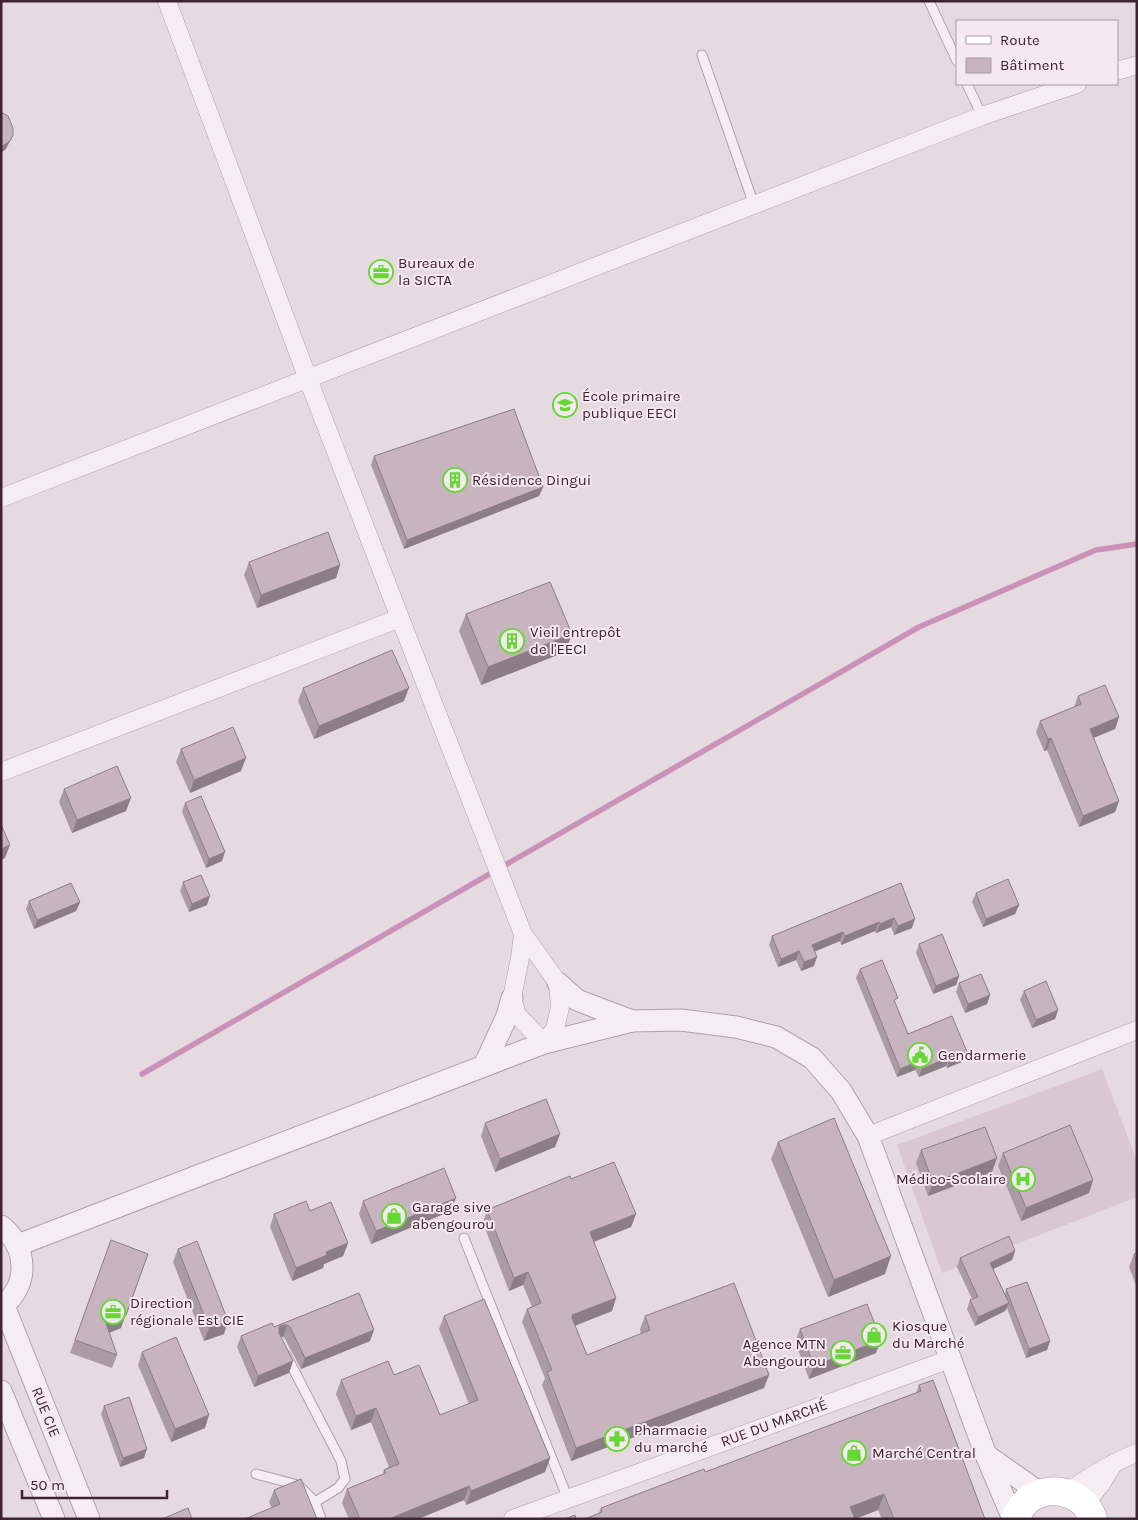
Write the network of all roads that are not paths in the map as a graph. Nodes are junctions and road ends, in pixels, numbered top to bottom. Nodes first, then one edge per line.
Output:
1 (167, 1) edge
2 (930, 1) edge
3 (702, 55) dead end
4 (956, 59) edge
5 (1137, 65) edge
6 (1118, 71) edge
7 (967, 85) edge
8 (1074, 85) edge
9 (982, 116) junction
10 (754, 205) junction
11 (308, 379) junction
12 (1, 498) edge
13 (400, 618) junction
14 (1, 772) edge
15 (523, 934) junction
16 (558, 983) junction
17 (512, 998) junction
18 (632, 1021) junction
19 (1137, 1030) edge
20 (544, 1043) junction
21 (484, 1066) junction
22 (868, 1136) junction
23 (1, 1226) edge
24 (464, 1238) dead end
25 (18, 1245) junction
26 (2, 1307) edge
27 (284, 1350) edge
28 (950, 1359) junction
29 (1, 1391) edge
30 (1137, 1453) edge
31 (986, 1455) junction
32 (256, 1474) dead end
33 (568, 1499) junction
34 (315, 1502) junction
35 (1071, 1502) edge
36 (54, 1519) edge
37 (89, 1519) edge
38 (321, 1519) edge
39 (513, 1519) edge
40 (1014, 1519) edge

1 - 11 street
2 - 4 lane
3 - 10 lane
5 - 6 street
7 - 9 lane
8 - 9 street
9 - 10 street
10 - 11 street
11 - 12 street
11 - 13 street
13 - 14 street
13 - 15 street
15 - 16 street
15 - 17 street
16 - 18 street
16 - 20 street
17 - 20 street
17 - 21 street
18 - 20 street
18 - 22 street
19 - 22 street
20 - 21 street
21 - 25 street
22 - 28 street
23 - 25 street
24 - 33 lane
25 - 26 street
26 - 37 street, RUE CIE
27 - 34 lane
28 - 31 street
28 - 33 street, RUE DU MARCHÉ
29 - 36 street
30 - 35 street
31 - 35 street
31 - 40 street
32 - 34 lane
33 - 39 street, RUE DU MARCHÉ
34 - 38 lane
35 - 40 main road

